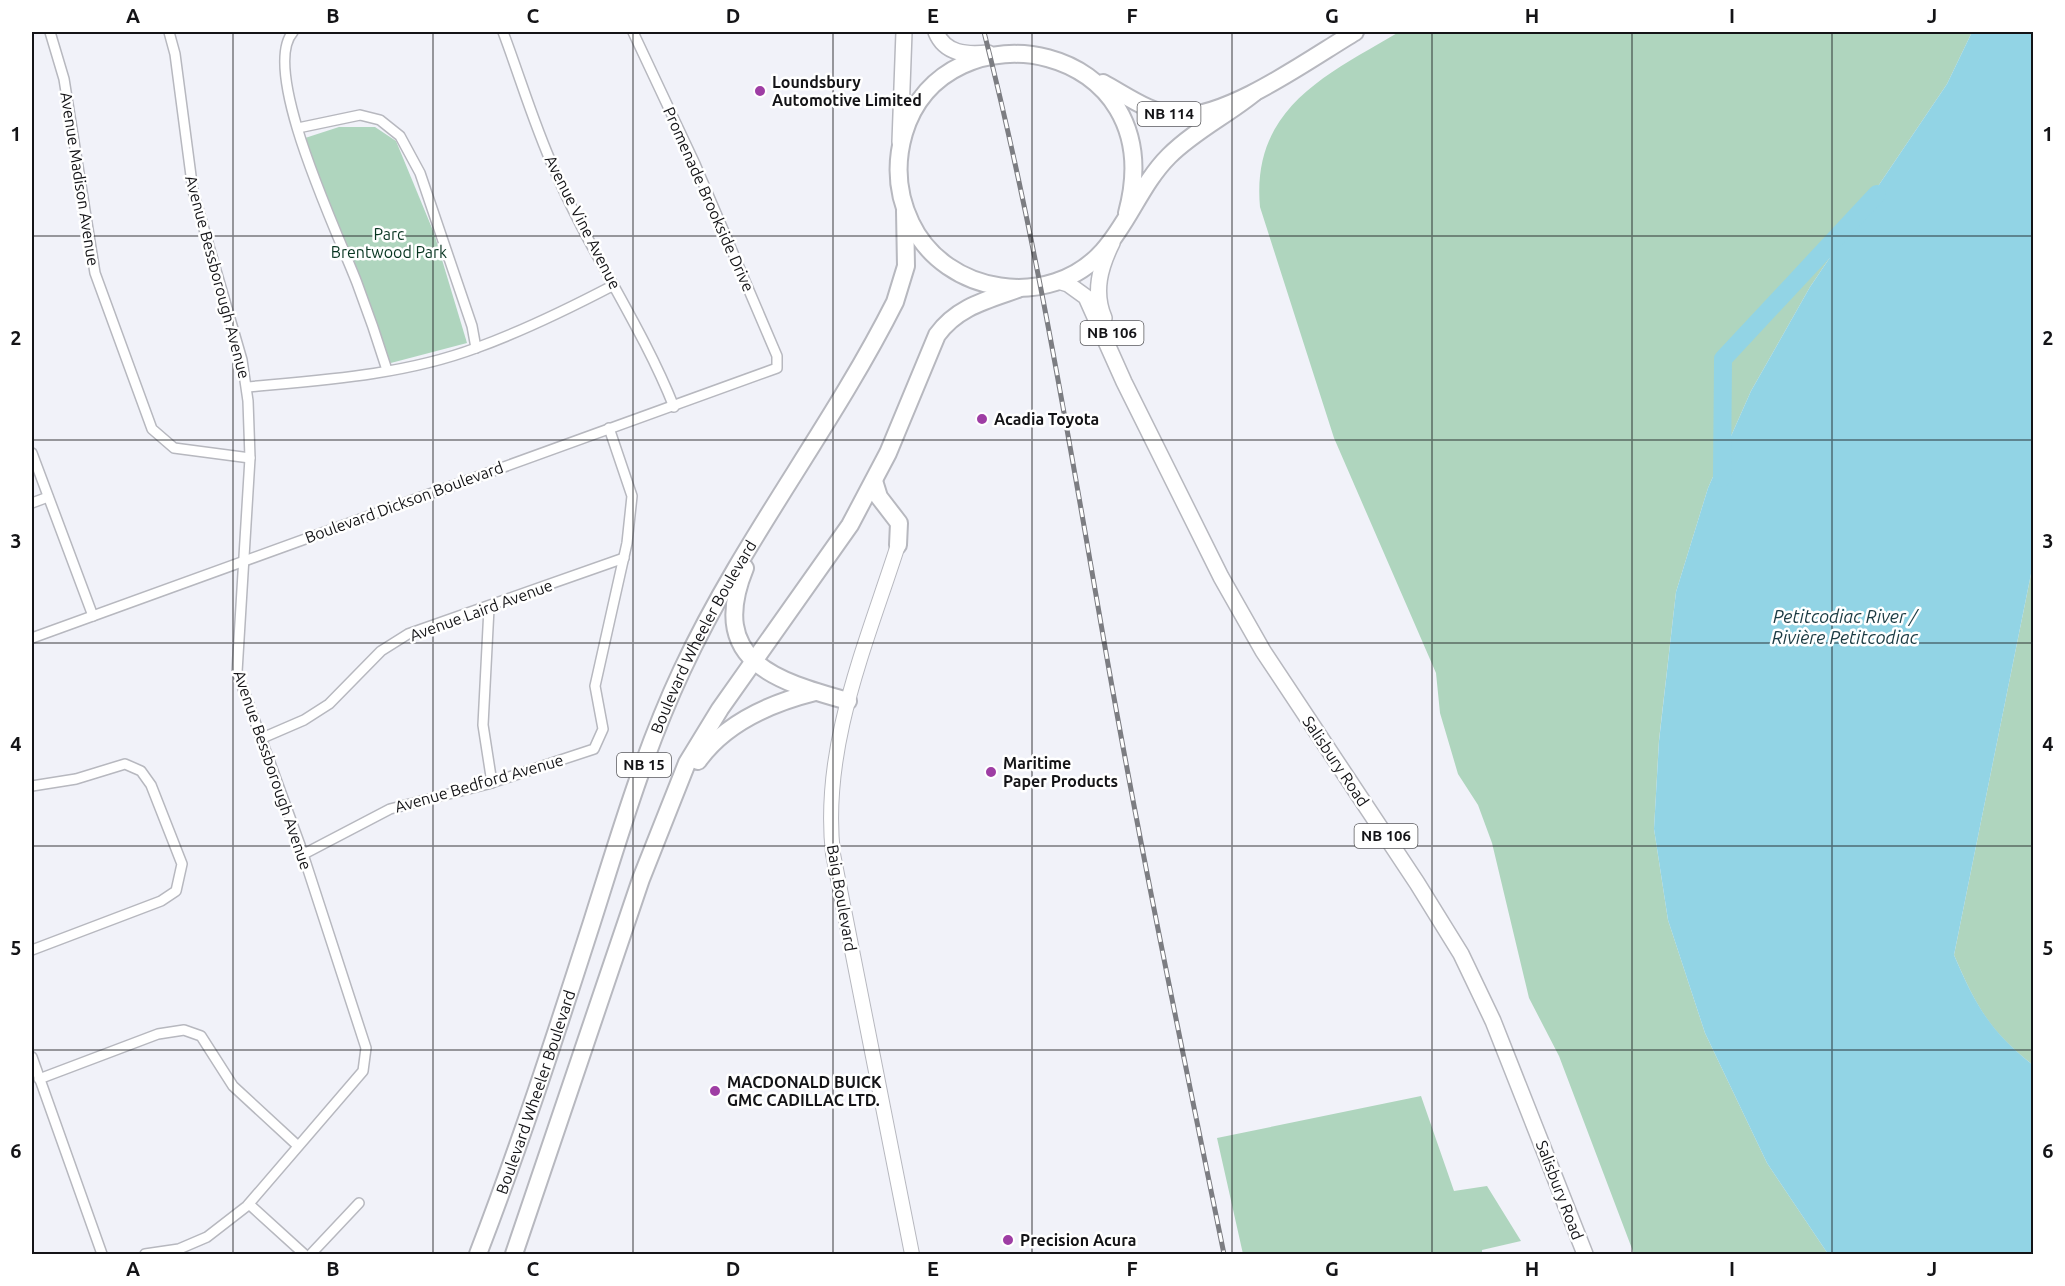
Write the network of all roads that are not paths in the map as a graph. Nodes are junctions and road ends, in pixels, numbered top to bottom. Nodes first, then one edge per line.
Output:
1 (50, 32) edge
2 (169, 32) edge
3 (293, 32) edge
4 (503, 32) edge
5 (633, 32) edge
6 (904, 32) edge
7 (936, 32) edge
8 (1355, 32) edge
9 (991, 53) junction
10 (1090, 75) junction
11 (1254, 93) junction
12 (298, 128) junction
13 (900, 148) junction
14 (905, 211) junction
15 (1127, 213) junction
16 (1118, 231) junction
17 (1058, 281) junction
18 (614, 285) junction
19 (1018, 289) junction
20 (476, 348) junction
21 (777, 368) joint
22 (387, 370) junction
23 (247, 387) junction
24 (674, 407) junction
25 (609, 428) junction
26 (1152, 434) junction
27 (32, 453) edge
28 (250, 458) junction
29 (874, 481) junction
30 (48, 497) junction
31 (32, 503) edge
32 (766, 518) junction
33 (898, 545) joint
34 (624, 558) junction
35 (242, 561) junction
36 (489, 608) junction
37 (93, 616) junction
38 (32, 638) edge
39 (753, 662) junction
40 (815, 692) junction
41 (848, 701) junction
42 (260, 739) junction
43 (492, 783) junction
44 (32, 786) edge
45 (670, 804) junction
46 (302, 855) junction
47 (32, 950) edge
48 (32, 1058) edge
49 (39, 1079) junction
50 (298, 1146) junction
51 (359, 1203) dead end
52 (249, 1204) junction
53 (102, 1254) edge
54 (145, 1254) edge
55 (304, 1254) edge
56 (311, 1254) edge
57 (478, 1254) edge
58 (514, 1254) edge
59 (912, 1254) edge
60 (1585, 1254) edge

1 - 28 street, Avenue Madison Avenue
2 - 23 street, Avenue Bessborough Avenue
3 - 12 street
4 - 18 street, Avenue Vine Avenue
5 - 21 street, Promenade Brookside Drive
6 - 13 main road
7 - 9 main road
8 - 11 highway, NB 114
9 - 10 highway
9 - 13 highway
10 - 11 highway, NB 114
10 - 15 highway
11 - 15 highway, NB 114
12 - 20 street
12 - 22 street
13 - 14 highway
14 - 19 highway
14 - 32 highway, Boulevard Wheeler Boulevard / NB 15
15 - 16 highway
16 - 17 highway
16 - 26 main road, Salisbury Road / NB 106
17 - 19 highway
17 - 26 main road, Salisbury Road / NB 106
18 - 20 street
18 - 24 street, Avenue Vine Avenue
19 - 29 highway, Boulevard Wheeler Boulevard / NB 15
20 - 22 street
21 - 24 street, Boulevard Dickson Boulevard
22 - 23 street
23 - 28 street, Avenue Bessborough Avenue
24 - 25 street, Boulevard Dickson Boulevard
25 - 34 street
25 - 35 street, Boulevard Dickson Boulevard
26 - 60 main road, Salisbury Road / NB 106
27 - 30 street
28 - 35 street, Avenue Bessborough Avenue
29 - 33 highway
29 - 39 highway, Boulevard Wheeler Boulevard / NB 15
30 - 31 street
30 - 37 street
32 - 39 highway
32 - 57 highway, Boulevard Wheeler Boulevard / NB 15
33 - 41 street, Baig Boulevard
34 - 36 street, Avenue Laird Avenue
34 - 43 street, Avenue Bedford Avenue
35 - 37 street, Boulevard Dickson Boulevard
35 - 42 street, Avenue Bessborough Avenue
36 - 42 street, Avenue Laird Avenue
36 - 43 street
37 - 38 street, Boulevard Dickson Boulevard
39 - 40 highway
39 - 45 highway, Boulevard Wheeler Boulevard / NB 15
40 - 41 highway
40 - 45 highway
41 - 59 street, Baig Boulevard
42 - 46 street, Avenue Bessborough Avenue
43 - 46 street, Avenue Bedford Avenue
44 - 47 street
45 - 58 highway, Boulevard Wheeler Boulevard / NB 15
46 - 50 street, Avenue Bessborough Avenue
48 - 49 street
49 - 50 street
49 - 53 street
50 - 52 street, Avenue Bessborough Avenue
51 - 56 street
52 - 54 street, Avenue Bessborough Avenue
52 - 55 street

